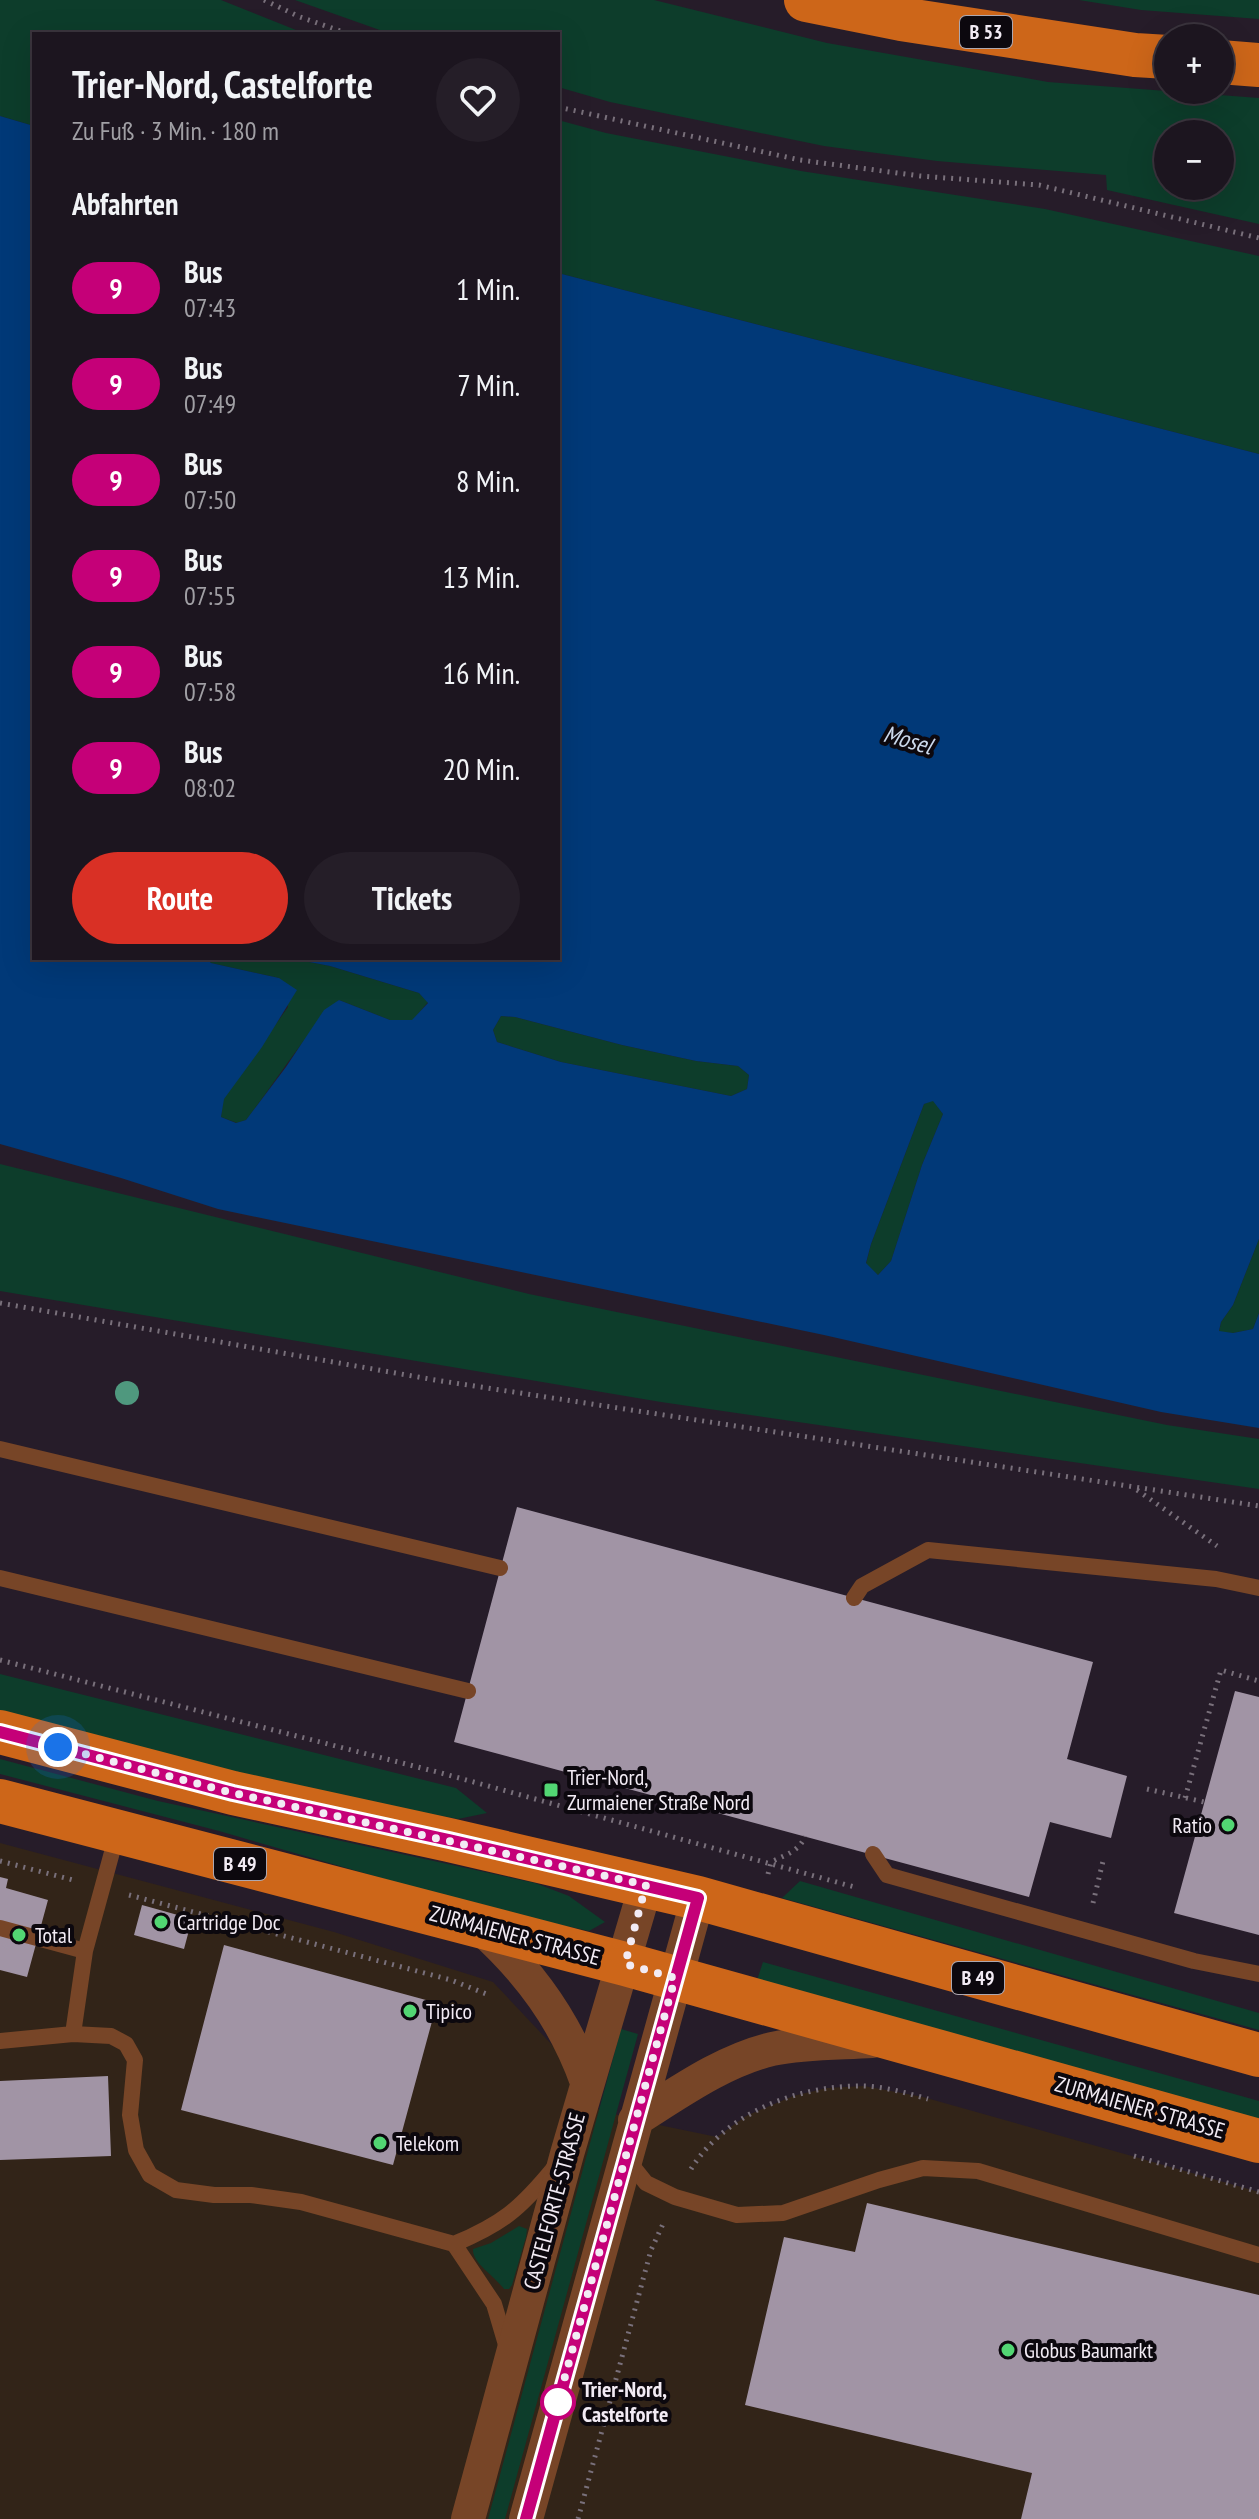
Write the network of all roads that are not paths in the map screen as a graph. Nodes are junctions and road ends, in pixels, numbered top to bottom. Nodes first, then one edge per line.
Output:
1 (806, 0) edge
2 (1154, 56) edge
3 (1234, 63) edge
4 (1259, 65) edge
5 (0, 1449) edge
6 (500, 1568) dead end
7 (0, 1578) edge
8 (1259, 1588) edge
9 (854, 1598) dead end
10 (468, 1691) dead end
11 (0, 1732) edge
12 (0, 1801) edge
13 (117, 1832) junction
14 (873, 1854) dead end
15 (646, 1885) junction
16 (698, 1898) junction
17 (480, 1926) junction
18 (0, 1928) edge
19 (85, 1951) junction
20 (625, 1964) junction
21 (1259, 1974) edge
22 (675, 1978) junction
23 (73, 2034) junction
24 (898, 2039) junction
25 (0, 2041) edge
26 (1259, 2055) edge
27 (587, 2082) junction
28 (635, 2120) junction
29 (1259, 2141) edge
30 (567, 2154) junction
31 (626, 2157) junction
32 (454, 2244) junction
33 (1259, 2255) edge
34 (510, 2362) junction
35 (468, 2519) edge
36 (526, 2519) edge

1 - 2 main road, B 53
3 - 4 main road
5 - 6 lane
7 - 10 lane
8 - 9 lane
11 - 15 main road, B 49
12 - 13 main road, ZURMAIENER STRASSE / B 49
13 - 17 main road, ZURMAIENER STRASSE / B 49
13 - 19 lane
14 - 21 lane
15 - 16 main road, B 49
15 - 20 street, CASTELFORTE-STRASSE
16 - 22 street
16 - 26 main road, B 49
17 - 20 main road, ZURMAIENER STRASSE / B 49
17 - 27 street
18 - 19 lane
19 - 23 lane
20 - 22 main road, ZURMAIENER STRASSE / B 49
20 - 27 street, CASTELFORTE-STRASSE
22 - 24 main road, ZURMAIENER STRASSE / B 49
22 - 28 street
23 - 25 lane
23 - 32 lane
24 - 28 street
24 - 29 main road, ZURMAIENER STRASSE / B 49
27 - 30 street, CASTELFORTE-STRASSE
28 - 31 street
30 - 32 lane
30 - 34 street, CASTELFORTE-STRASSE
31 - 33 lane
31 - 36 street
32 - 34 lane
34 - 35 street, CASTELFORTE-STRASSE

